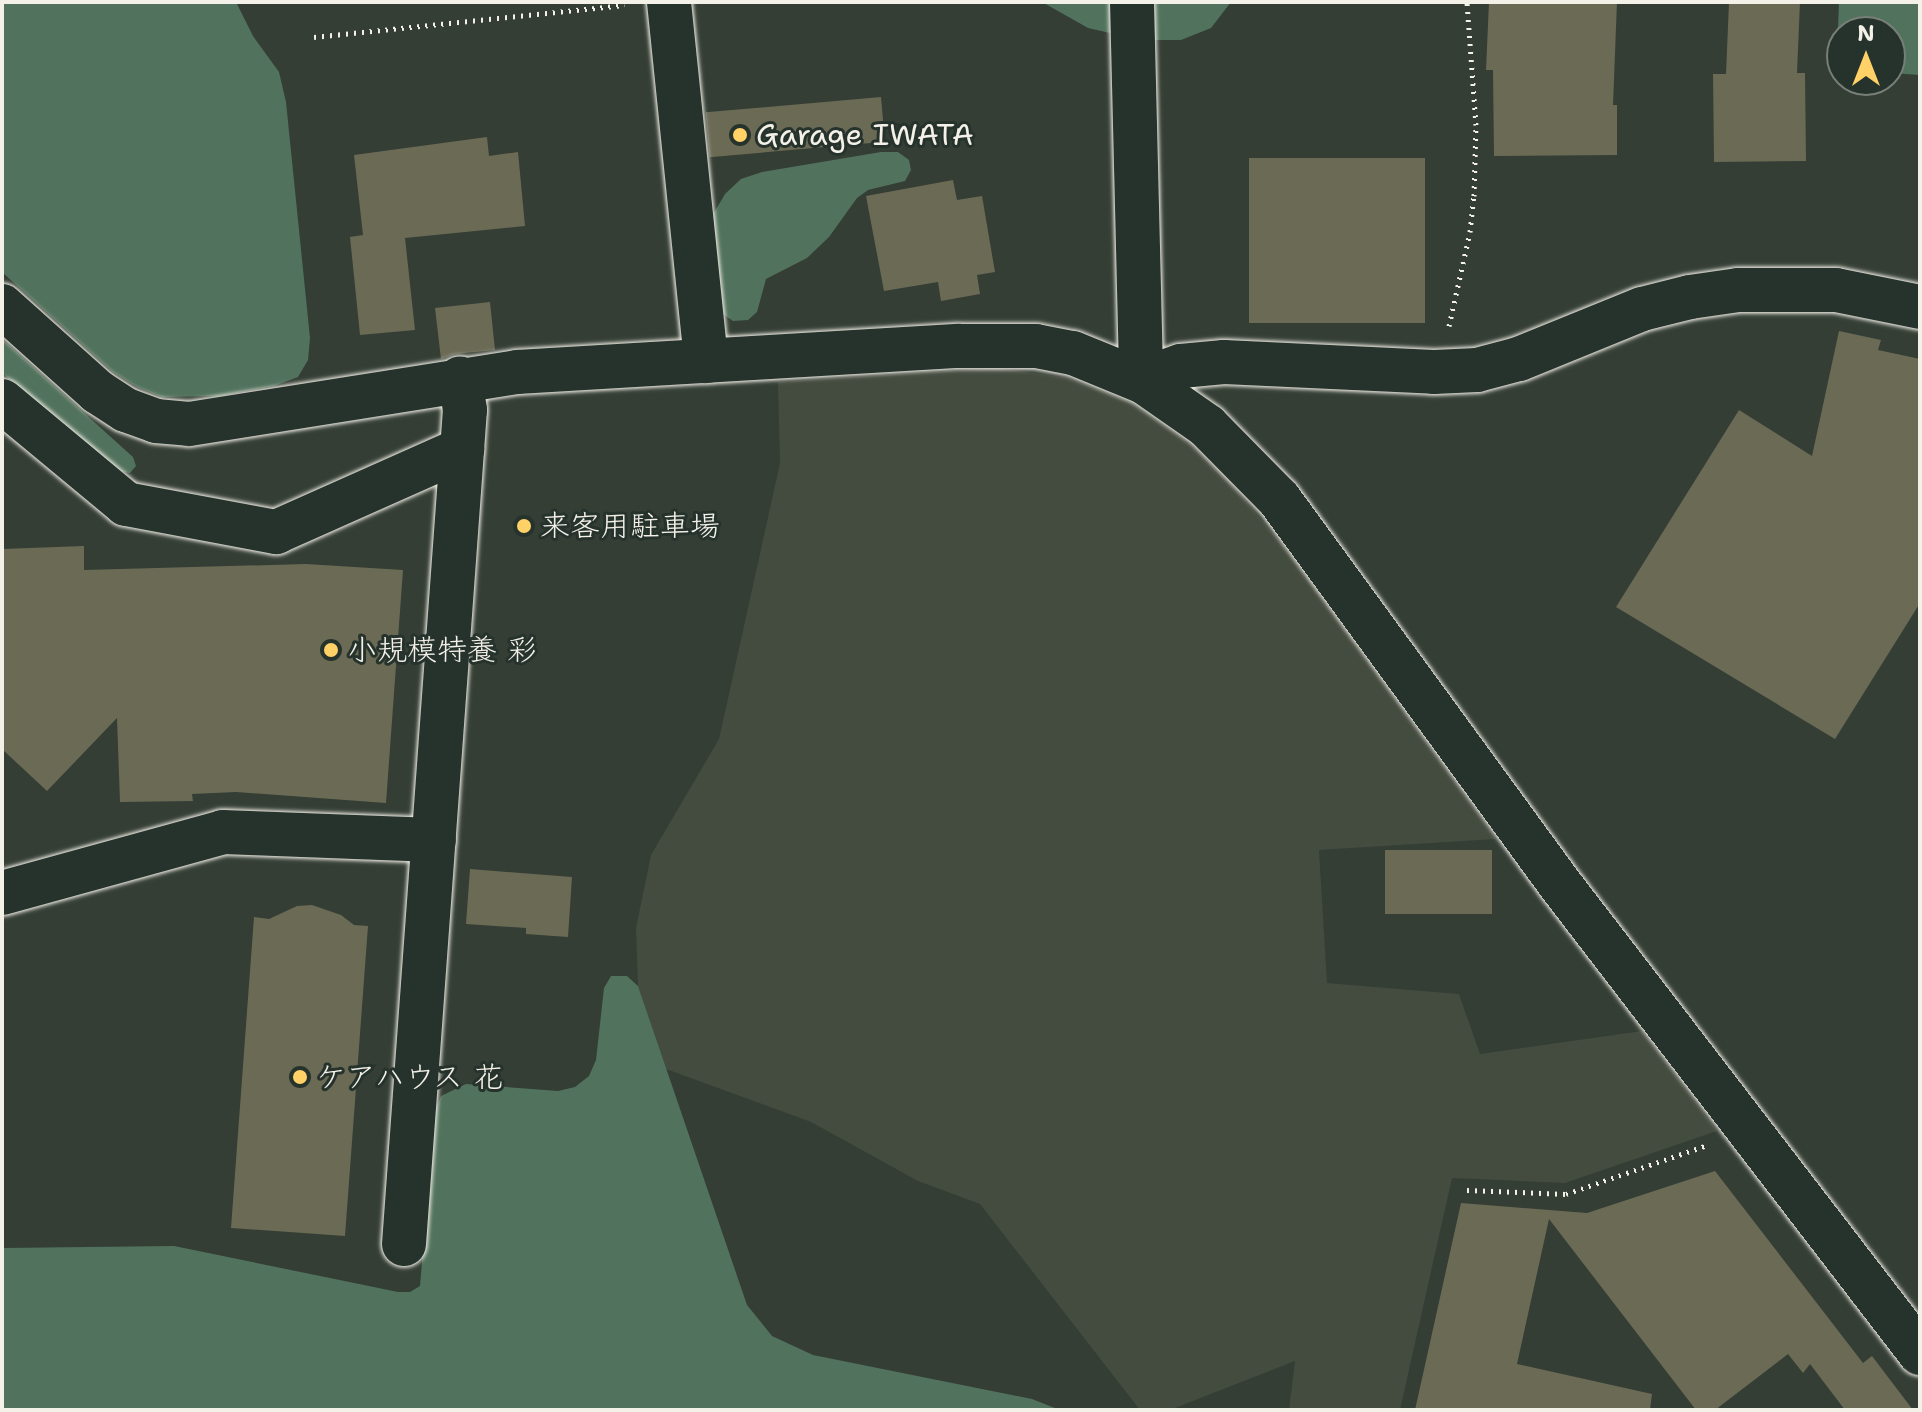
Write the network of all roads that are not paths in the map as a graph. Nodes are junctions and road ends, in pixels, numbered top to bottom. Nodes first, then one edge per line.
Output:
1 (669, 2) edge
2 (1132, 2) edge
3 (2, 306) edge
4 (1920, 307) edge
5 (706, 361) junction
6 (460, 378) junction
7 (1141, 380) junction
8 (2, 401) edge
9 (462, 449) junction
10 (434, 840) junction
11 (2, 893) edge
12 (404, 1244) dead end
13 (1920, 1353) edge

1 - 5 street
2 - 7 street
3 - 6 street
4 - 7 street
5 - 6 street
5 - 7 street
6 - 9 street
7 - 13 street
8 - 9 street
9 - 10 street
10 - 11 street
10 - 12 street

